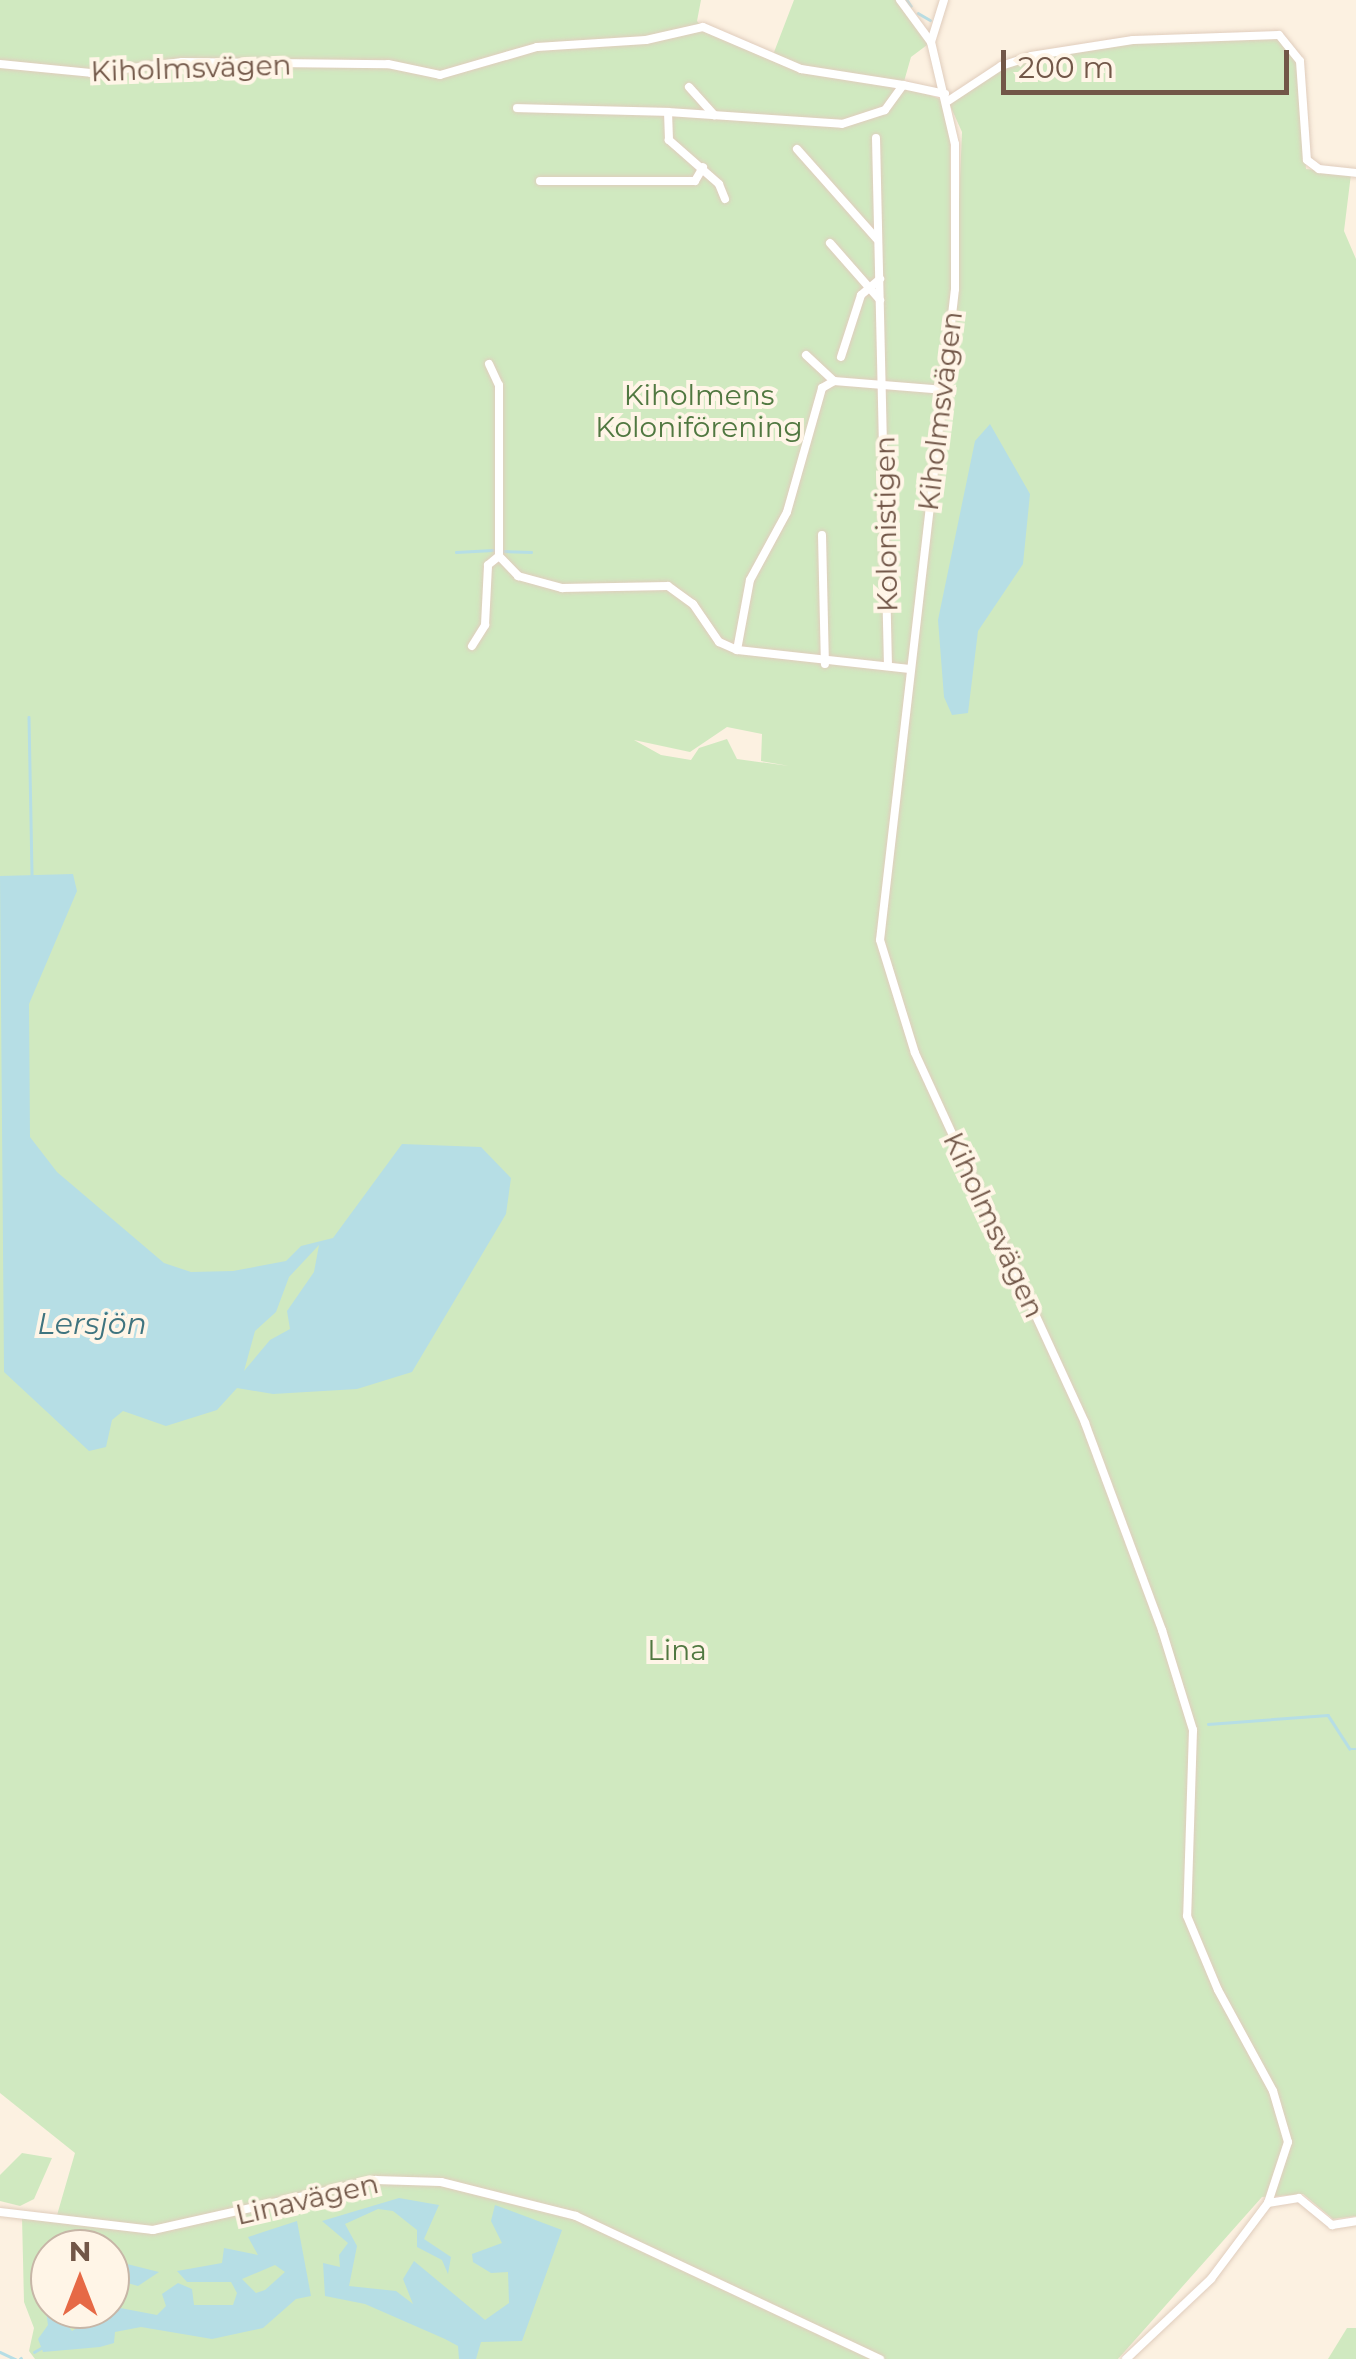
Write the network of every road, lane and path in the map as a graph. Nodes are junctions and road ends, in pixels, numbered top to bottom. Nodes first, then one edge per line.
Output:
1 (900, 0) edge
2 (944, 0) edge
3 (931, 42) junction
4 (0, 64) edge
5 (903, 85) junction
6 (689, 87) dead end
7 (946, 98) junction
8 (517, 108) dead end
9 (668, 112) junction
10 (714, 116) junction
11 (876, 138) dead end
12 (797, 149) dead end
13 (703, 167) junction
14 (1356, 173) edge
15 (540, 181) dead end
16 (725, 199) dead end
17 (879, 241) junction
18 (830, 243) dead end
19 (880, 279) junction
20 (868, 286) junction
21 (880, 300) junction
22 (806, 356) dead end
23 (841, 356) dead end
24 (489, 364) dead end
25 (834, 381) junction
26 (882, 383) junction
27 (944, 390) junction
28 (822, 535) dead end
29 (499, 556) junction
30 (472, 646) dead end
31 (738, 650) junction
32 (825, 664) junction
33 (888, 665) junction
34 (908, 669) junction
35 (1268, 2203) junction
36 (0, 2212) edge
37 (1356, 2222) edge
38 (880, 2359) edge
39 (1126, 2359) edge

1 - 3 street
2 - 3 street
3 - 7 street, Kiholmsvägen
4 - 5 street, Kiholmsvägen
5 - 7 street
5 - 10 street
6 - 10 street
7 - 14 street
7 - 27 street, Kiholmsvägen
8 - 9 street
9 - 10 street
9 - 13 street
11 - 17 street, Kolonistigen
12 - 17 street
13 - 15 street
13 - 16 street
17 - 19 street, Kolonistigen
18 - 20 street
19 - 20 street
19 - 21 street, Kolonistigen
20 - 21 street
20 - 23 street
21 - 26 street, Kolonistigen
22 - 25 street
24 - 29 street
25 - 26 street
25 - 31 street
26 - 27 street
26 - 33 street, Kolonistigen
27 - 34 street, Kiholmsvägen
28 - 32 street
29 - 30 street
29 - 31 street
31 - 32 street
32 - 33 street
33 - 34 street
34 - 35 street, Kiholmsvägen
35 - 37 street
35 - 39 street, Kiholmsvägen
36 - 38 street, Linavägen

